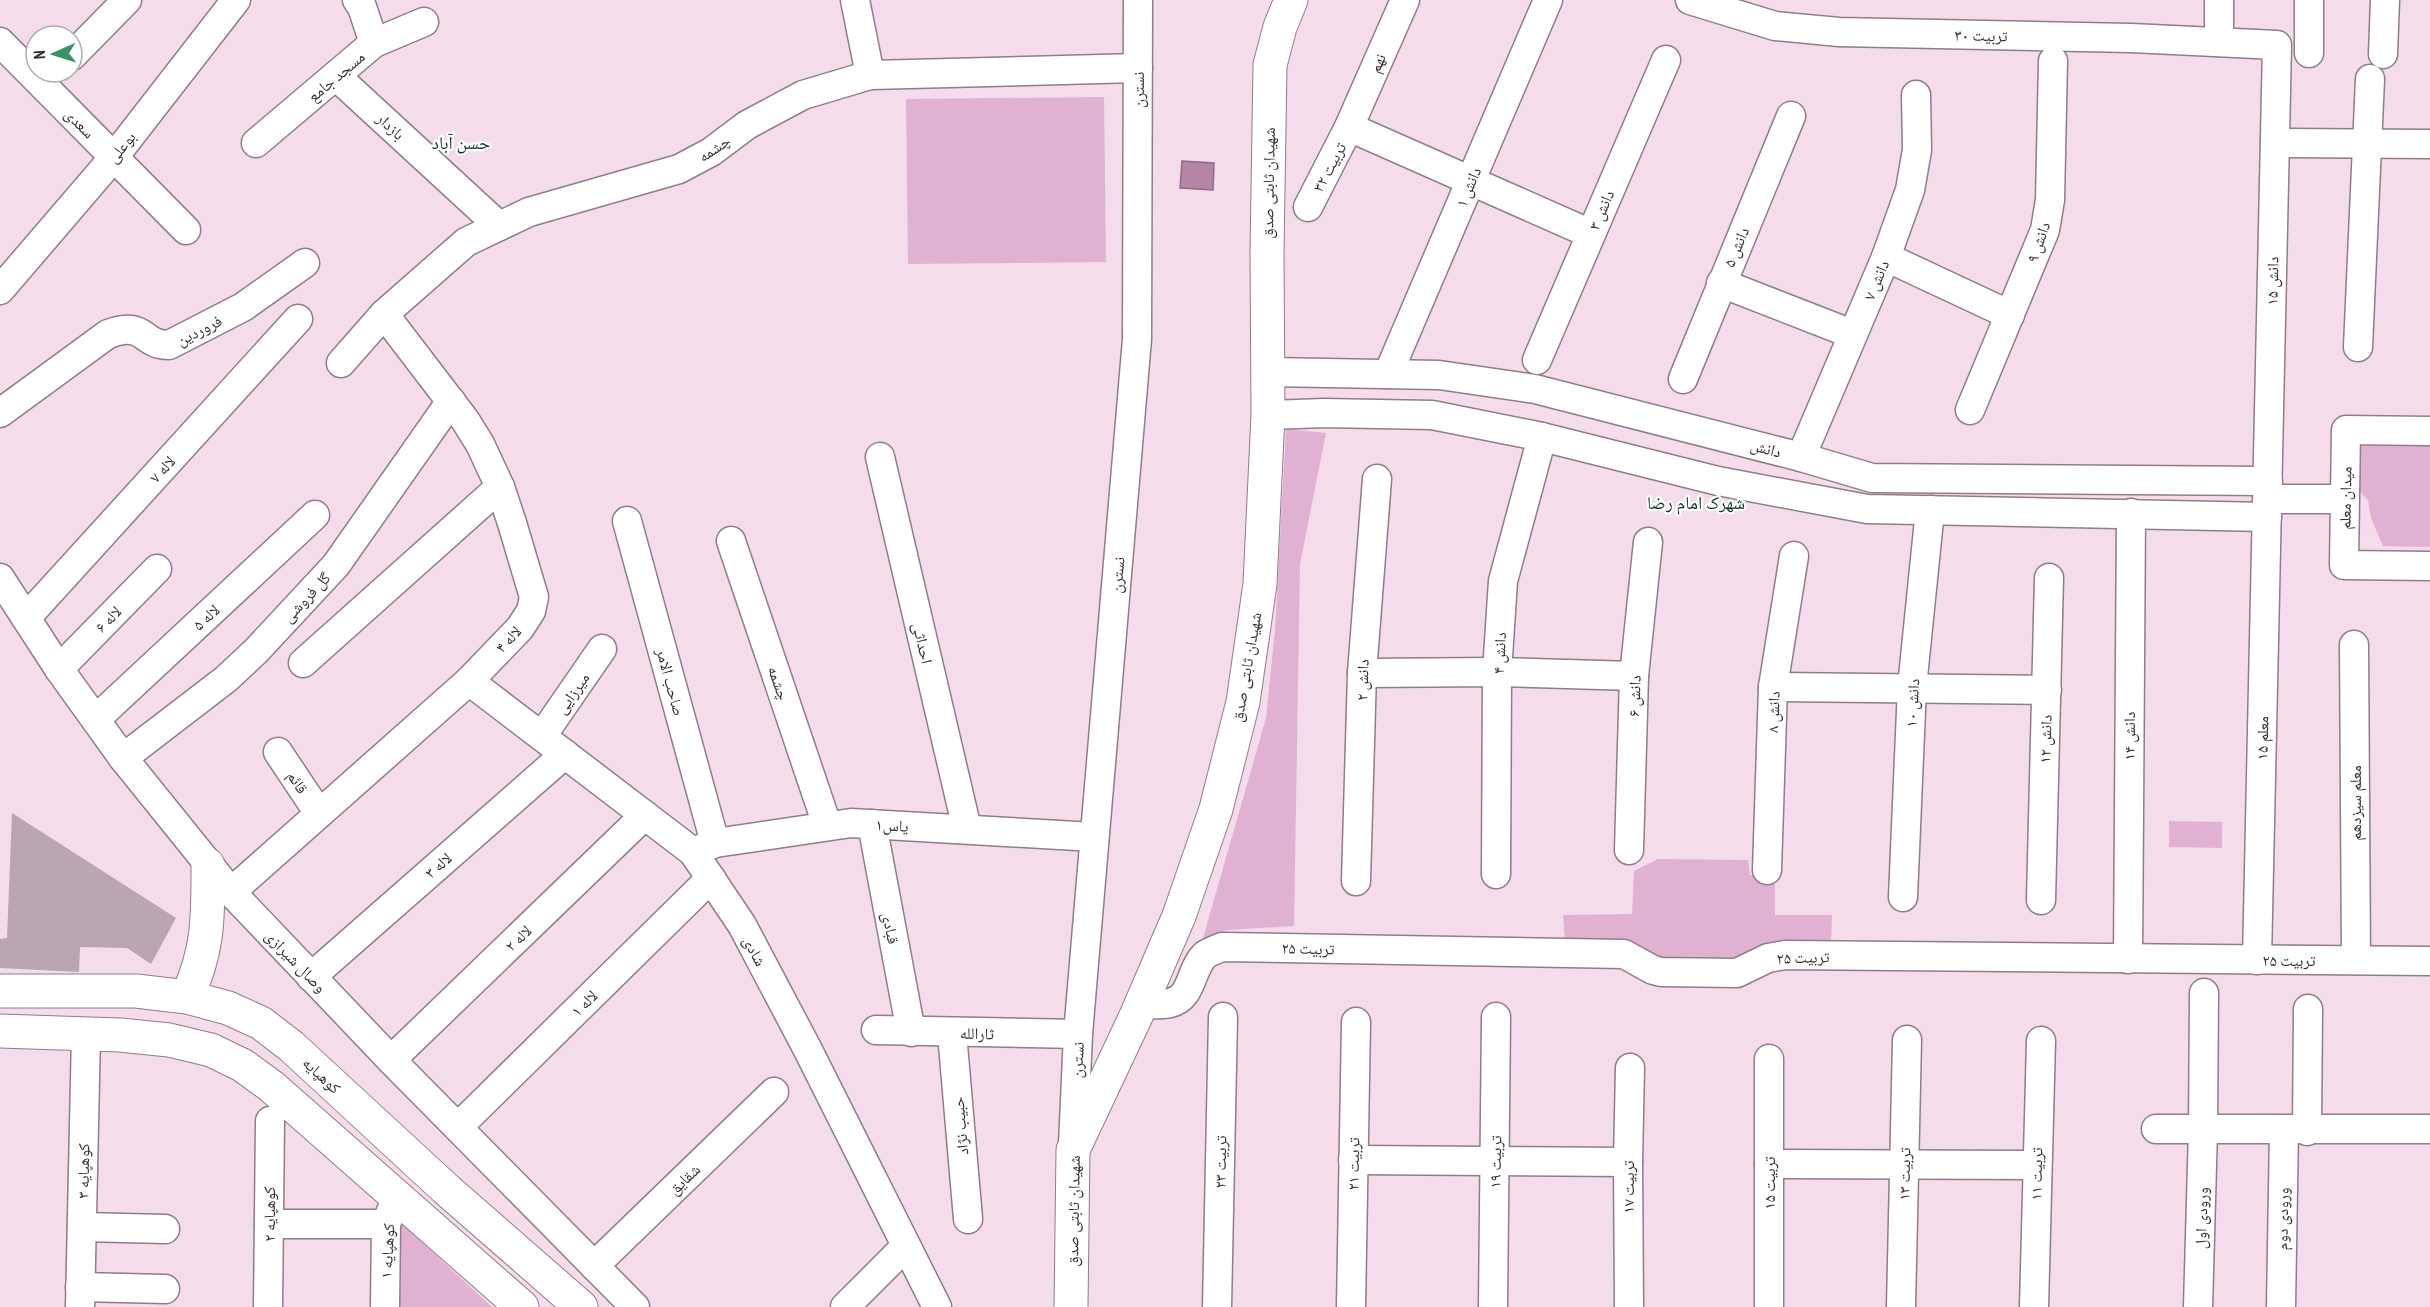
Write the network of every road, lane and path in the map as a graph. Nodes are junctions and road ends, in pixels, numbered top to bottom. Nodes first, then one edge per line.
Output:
1 (127, 0) edge
2 (236, 0) edge
3 (357, 0) edge
4 (855, 0) edge
5 (1138, 0) edge
6 (1291, 0) edge
7 (1406, 0) edge
8 (1548, 0) edge
9 (1690, 0) edge
10 (2219, 0) edge
11 (2309, 0) edge
12 (2385, 0) edge
13 (424, 22) dead end
14 (2219, 42) junction
15 (374, 43) junction
16 (84, 45) edge
17 (2277, 45) joint
18 (4, 53) edge
19 (2308, 53) dead end
20 (1666, 60) dead end
21 (2053, 62) dead end
22 (24, 64) edge
23 (1138, 68) junction
24 (336, 75) junction
25 (870, 75) junction
26 (54, 84) edge
27 (1916, 94) dead end
28 (1791, 116) dead end
29 (1350, 127) junction
30 (256, 143) dead end
31 (2275, 143) junction
32 (2367, 144) junction
33 (2430, 144) edge
34 (114, 157) junction
35 (1471, 180) junction
36 (1308, 207) dead end
37 (499, 226) junction
38 (186, 230) dead end
39 (1591, 234) junction
40 (1886, 257) junction
41 (305, 263) dead end
42 (1721, 283) junction
43 (0, 290) edge
44 (384, 314) junction
45 (2010, 315) junction
46 (298, 319) dead end
47 (1852, 334) junction
48 (2358, 347) dead end
49 (1537, 360) dead end
50 (341, 363) dead end
51 (1268, 372) junction
52 (1388, 374) junction
53 (1683, 379) dead end
54 (451, 401) junction
55 (1970, 410) dead end
56 (0, 413) edge
57 (1268, 415) junction
58 (2430, 431) edge
59 (1542, 437) junction
60 (880, 457) dead end
61 (1801, 457) junction
62 (1872, 478) junction
63 (1377, 479) dead end
64 (500, 487) junction
65 (2268, 499) junction
66 (2344, 499) junction
67 (1867, 509) junction
68 (1930, 510) junction
69 (2131, 513) junction
70 (315, 515) dead end
71 (627, 521) dead end
72 (731, 541) dead end
73 (1648, 542) dead end
74 (1794, 556) dead end
75 (2430, 566) edge
76 (157, 569) dead end
77 (0, 578) edge
78 (2049, 579) dead end
79 (26, 618) junction
80 (2354, 645) dead end
81 (602, 649) dead end
82 (303, 663) dead end
83 (59, 669) junction
84 (1497, 672) junction
85 (1362, 673) junction
86 (1634, 676) junction
87 (469, 681) junction
88 (1773, 687) junction
89 (1912, 687) junction
90 (2047, 690) junction
91 (96, 719) junction
92 (542, 736) junction
93 (278, 752) dead end
94 (565, 754) junction
95 (123, 758) junction
96 (318, 813) junction
97 (645, 815) junction
98 (872, 824) junction
99 (827, 825) junction
100 (967, 829) junction
101 (1094, 837) junction
102 (704, 848) junction
103 (1629, 850) dead end
104 (208, 865) junction
105 (1767, 870) dead end
106 (1496, 874) dead end
107 (711, 878) junction
108 (1356, 881) dead end
109 (231, 892) junction
110 (1903, 897) dead end
111 (2041, 900) dead end
112 (2128, 959) junction
113 (2257, 960) junction
114 (2356, 960) junction
115 (2430, 961) edge
116 (311, 977) junction
117 (0, 991) edge
118 (2204, 993) dead end
119 (187, 997) junction
120 (1141, 1004) junction
121 (2308, 1009) dead end
122 (1223, 1017) dead end
123 (1496, 1017) dead end
124 (1356, 1022) dead end
125 (876, 1030) dead end
126 (0, 1031) edge
127 (911, 1032) junction
128 (952, 1033) junction
129 (86, 1034) junction
130 (1078, 1034) junction
131 (1907, 1040) dead end
132 (2041, 1041) dead end
133 (1769, 1059) dead end
134 (391, 1060) junction
135 (1630, 1068) dead end
136 (774, 1092) dead end
137 (270, 1121) dead end
138 (458, 1127) junction
139 (2156, 1129) dead end
140 (2203, 1130) junction
141 (2296, 1130) junction
142 (2430, 1130) edge
143 (1073, 1150) junction
144 (1353, 1160) junction
145 (1495, 1161) junction
146 (1628, 1162) junction
147 (1769, 1164) junction
148 (1904, 1164) junction
149 (2036, 1166) junction
150 (446, 1189) junction
151 (391, 1210) junction
152 (475, 1213) junction
153 (968, 1219) dead end
154 (269, 1224) junction
155 (82, 1227) junction
156 (165, 1229) dead end
157 (437, 1231) junction
158 (906, 1246) junction
159 (594, 1266) junction
160 (165, 1289) dead end
161 (80, 1297) edge
162 (268, 1307) edge
163 (385, 1307) edge
164 (522, 1307) edge
165 (581, 1307) edge
166 (635, 1307) edge
167 (845, 1307) edge
168 (937, 1307) edge
169 (1071, 1307) edge
170 (1217, 1307) edge
171 (1351, 1307) edge
172 (1493, 1307) edge
173 (1629, 1307) edge
174 (1769, 1307) edge
175 (1900, 1307) edge
176 (2034, 1307) edge
177 (2198, 1307) edge
178 (2281, 1307) edge

1 - 16 street
2 - 34 street, بوعلی
3 - 15 street
4 - 25 street
5 - 23 street, نسترن
6 - 51 main road, شهیدان ثابتی صدق
7 - 29 street, نهم
8 - 35 street, دانش ۱
9 - 14 street, تربیت ۳۰
10 - 14 street
11 - 19 street
12 - 32 street
13 - 15 street, مسجد جامع
14 - 17 street, تربیت ۳۰
15 - 24 street, مسجد جامع
17 - 31 street, دانش ۱۵
18 - 22 street, سعدی
20 - 39 street, دانش ۳
21 - 45 street, دانش ۹
23 - 25 street, چشمه
23 - 101 street, نسترن
24 - 30 street, مسجد جامع
24 - 37 street, بازدار
25 - 37 street, چشمه
26 - 34 street, سعدی
27 - 40 street, دانش ۷
28 - 42 street, دانش ۵
29 - 35 street
29 - 36 street, تربیت ۳۲
31 - 32 street
31 - 65 street, دانش ۱۵
32 - 33 street
32 - 48 street
34 - 38 street, سعدی
34 - 43 street, بوعلی
35 - 39 street
35 - 52 street, دانش ۱
37 - 44 street, چشمه
39 - 49 street, دانش ۳
40 - 45 street
40 - 47 street, دانش ۷
41 - 56 street, فروردین
42 - 47 street
42 - 53 street, دانش ۵
44 - 50 street, چشمه
44 - 54 street, لاله ۴
45 - 55 street, دانش ۹
46 - 79 street, لاله ۷
47 - 61 street, دانش ۷
51 - 52 street, دانش
51 - 57 main road, شهیدان ثابتی صدق
52 - 61 street, دانش
54 - 64 street, لاله ۴
54 - 95 street, گل فروشی
57 - 59 street
57 - 120 main road, شهیدان ثابتی صدق
58 - 66 street, میدان معلم
59 - 67 street
59 - 84 street, دانش ۴
60 - 100 street, احداثی
61 - 62 street, دانش
62 - 65 street, دانش
62 - 67 street
63 - 85 street, دانش ۲
64 - 82 street
64 - 87 street, لاله ۴
65 - 66 street
65 - 69 street
65 - 113 street, معلم ۱۵
66 - 75 street, میدان معلم
67 - 68 street
68 - 69 street
68 - 89 street, دانش ۱۰
69 - 112 street, دانش ۱۴
70 - 91 street, لاله ۵
71 - 102 street, صاحب الامر
72 - 99 street, چشمه
73 - 86 street, دانش ۶
74 - 88 street, دانش ۸
76 - 83 street, لاله ۶
77 - 79 street, وصال شیرازی
78 - 90 street, دانش ۱۲
79 - 83 street, وصال شیرازی
80 - 114 street, معلم سیزدهم
81 - 92 street, میرزایی
83 - 91 street, وصال شیرازی
84 - 85 street
84 - 86 street
84 - 106 street, دانش ۴
85 - 108 street, دانش ۲
86 - 103 street, دانش ۶
87 - 92 street, شادی
87 - 96 street, لاله ۴
88 - 89 street
88 - 105 street, دانش ۸
89 - 90 street
89 - 110 street, دانش ۱۰
90 - 111 street, دانش ۱۲
91 - 95 street, وصال شیرازی
92 - 94 street, شادی
93 - 96 street, قائم
94 - 97 street, شادی
94 - 116 street, لاله ۳
95 - 104 street, وصال شیرازی
96 - 109 street, لاله ۴
97 - 102 street, شادی
97 - 134 street, لاله ۲
98 - 99 street, یاس۱
98 - 100 street, یاس۱
98 - 127 street, قبادی
99 - 102 street, یاس۱
100 - 101 street, یاس۱
101 - 130 street, نسترن
102 - 107 street, شادی
104 - 109 street, وصال شیرازی
104 - 119 main road
107 - 138 street, لاله ۱
107 - 158 street, شادی
109 - 116 street, وصال شیرازی
112 - 113 street, تربیت ۲۵
112 - 120 street, تربیت ۲۵
113 - 114 street, تربیت ۲۵
114 - 115 street, تربیت ۲۵
116 - 134 street, وصال شیرازی
117 - 119 main road, کوهپایه
118 - 140 street, ورودی اول
119 - 150 main road, کوهپایه
120 - 143 main road, شهیدان ثابتی صدق
121 - 141 street, ورودی دوم
122 - 170 street, تربیت ۲۳
123 - 145 street, تربیت ۱۹
124 - 144 street, تربیت ۲۱
125 - 127 street, ثارالله
126 - 129 main road
127 - 128 street, ثارالله
128 - 130 street, ثارالله
128 - 153 street, حبیب نژاد
129 - 151 main road
129 - 155 street, کوهپایه ۳
130 - 143 street, نسترن
131 - 148 street, تربیت ۱۳
132 - 149 street, تربیت ۱۱
133 - 147 street, تربیت ۱۵
134 - 138 street, وصال شیرازی
135 - 146 street, تربیت ۱۷
136 - 159 street, شقایق
137 - 154 street, کوهپایه ۲
138 - 159 street, وصال شیرازی
139 - 140 street
140 - 141 street
140 - 177 street, ورودی اول
141 - 142 street
141 - 178 street, ورودی دوم
143 - 169 main road, شهیدان ثابتی صدق
144 - 145 street
144 - 171 street, تربیت ۲۱
145 - 146 street
145 - 172 street, تربیت ۱۹
146 - 173 street, تربیت ۱۷
147 - 148 street
147 - 174 street, تربیت ۱۵
148 - 149 street
148 - 175 street, تربیت ۱۳
149 - 176 street, تربیت ۱۱
150 - 152 main road, کوهپایه
150 - 157 main road
151 - 154 street
151 - 157 main road
151 - 163 street, کوهپایه ۱
152 - 157 main road
152 - 165 main road, کوهپایه
154 - 162 street, کوهپایه ۲
155 - 156 street
155 - 161 street, کوهپایه ۳
157 - 164 main road
158 - 167 street
158 - 168 street, شادی
159 - 166 street, وصال شیرازی
160 - 161 street

